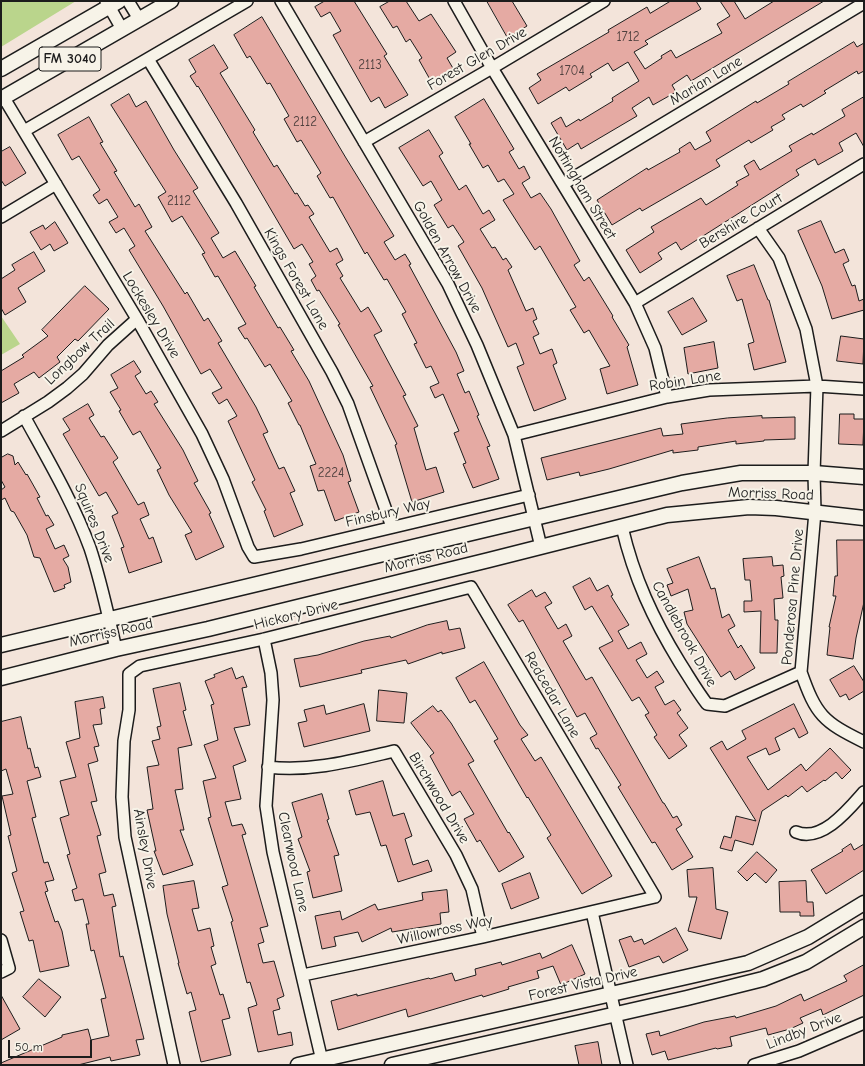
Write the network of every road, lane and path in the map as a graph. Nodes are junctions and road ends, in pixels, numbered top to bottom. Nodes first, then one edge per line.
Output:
1 (128, 1) edge
2 (171, 1) edge
3 (247, 1) edge
4 (280, 1) edge
5 (454, 1) edge
6 (604, 1) edge
7 (111, 3) edge
8 (864, 3) edge
9 (139, 19) junction
10 (122, 29) junction
11 (148, 59) junction
12 (492, 68) junction
13 (1, 69) edge
14 (2, 98) edge
15 (24, 131) junction
16 (364, 142) junction
17 (864, 164) edge
18 (56, 184) junction
19 (563, 184) junction
20 (1, 217) edge
21 (758, 228) junction
22 (635, 303) junction
23 (137, 319) junction
24 (817, 386) junction
25 (864, 389) edge
26 (667, 397) junction
27 (24, 416) junction
28 (1, 431) edge
29 (514, 435) junction
30 (814, 474) junction
31 (864, 478) edge
32 (529, 495) junction
33 (815, 512) junction
34 (534, 518) junction
35 (864, 518) edge
36 (392, 527) junction
37 (622, 527) junction
38 (541, 547) junction
39 (254, 557) joint
40 (471, 587) joint
41 (109, 620) junction
42 (264, 639) junction
43 (1, 645) edge
44 (116, 649) junction
45 (801, 672) junction
46 (129, 674) joint
47 (1, 678) edge
48 (864, 742) edge
49 (268, 767) junction
50 (864, 792) edge
51 (607, 817) joint
52 (796, 832) dead end
53 (864, 903) edge
54 (592, 912) junction
55 (864, 927) edge
56 (483, 937) junction
57 (1, 940) edge
58 (1, 972) edge
59 (303, 975) junction
60 (611, 995) junction
61 (615, 1014) junction
62 (864, 1023) edge
63 (323, 1062) edge
64 (174, 1065) edge
65 (298, 1065) edge
66 (392, 1065) edge
67 (627, 1065) edge
68 (754, 1065) edge

1 - 9 street
2 - 9 main road, FM 3040
3 - 11 street
4 - 16 street, Golden Arrow Drive
5 - 12 street, Nottingham Street
6 - 12 street, Forest Glen Drive
7 - 10 street
7 - 13 main road, FM 3040
8 - 19 street, Marian Lane
9 - 10 main road, FM 3040
10 - 14 main road, FM 3040
11 - 15 street
11 - 36 street, Kings Forest Lane
12 - 16 street, Forest Glen Drive
12 - 19 street, Nottingham Street
14 - 15 street, Lockesley Drive
15 - 18 street, Lockesley Drive
16 - 29 street, Golden Arrow Drive
17 - 21 street, Bershire Court
18 - 20 street
18 - 23 street, Lockesley Drive
19 - 22 street, Nottingham Street
21 - 22 street, Bershire Court
21 - 24 street, Ponderosa Pine Drive
22 - 26 street, Nottingham Street
23 - 27 street, Longbow Trail
23 - 39 street, Lockesley Drive
24 - 25 street, Robin Lane
24 - 26 street, Robin Lane
24 - 30 street, Ponderosa Pine Drive
26 - 29 street, Robin Lane
27 - 28 street, Longbow Trail
27 - 41 street, Squires Drive
29 - 32 street, Golden Arrow Drive
30 - 31 main road, Morriss Road
30 - 33 street, Ponderosa Pine Drive
30 - 34 main road, Morriss Road
32 - 34 street, Golden Arrow Drive
32 - 36 street, Finsbury Way
33 - 35 main road, Morriss Road
33 - 37 main road, Morriss Road
33 - 45 street, Ponderosa Pine Drive
34 - 38 street, Golden Arrow Drive
34 - 41 main road, Morriss Road
36 - 39 street, Finsbury Way
37 - 38 main road, Morriss Road
37 - 45 street, Candlebrook Drive
38 - 44 main road, Morriss Road
40 - 42 street, Hickory Drive
40 - 51 street, Redcedar Lane
41 - 43 main road, Morriss Road
41 - 44 street, Squires Drive
42 - 46 street, Hickory Drive
42 - 49 street, Clearwood Lane
44 - 47 main road, Morriss Road
45 - 48 street, Ponderosa Pine Drive
46 - 64 street, Ainsley Drive
49 - 56 street, Birchwood Drive
49 - 59 street, Clearwood Lane
50 - 52 street
51 - 54 street, Willowross Way
53 - 60 main road, Forest Vista Drive
54 - 56 street, Willowross Way
54 - 60 street
55 - 61 main road
56 - 59 street, Willowross Way
57 - 58 street
59 - 63 street, Clearwood Lane
60 - 61 street
60 - 63 main road, Forest Vista Drive
61 - 66 main road
61 - 67 street
62 - 68 street, Lindby Drive
63 - 65 main road, Forest Vista Drive

